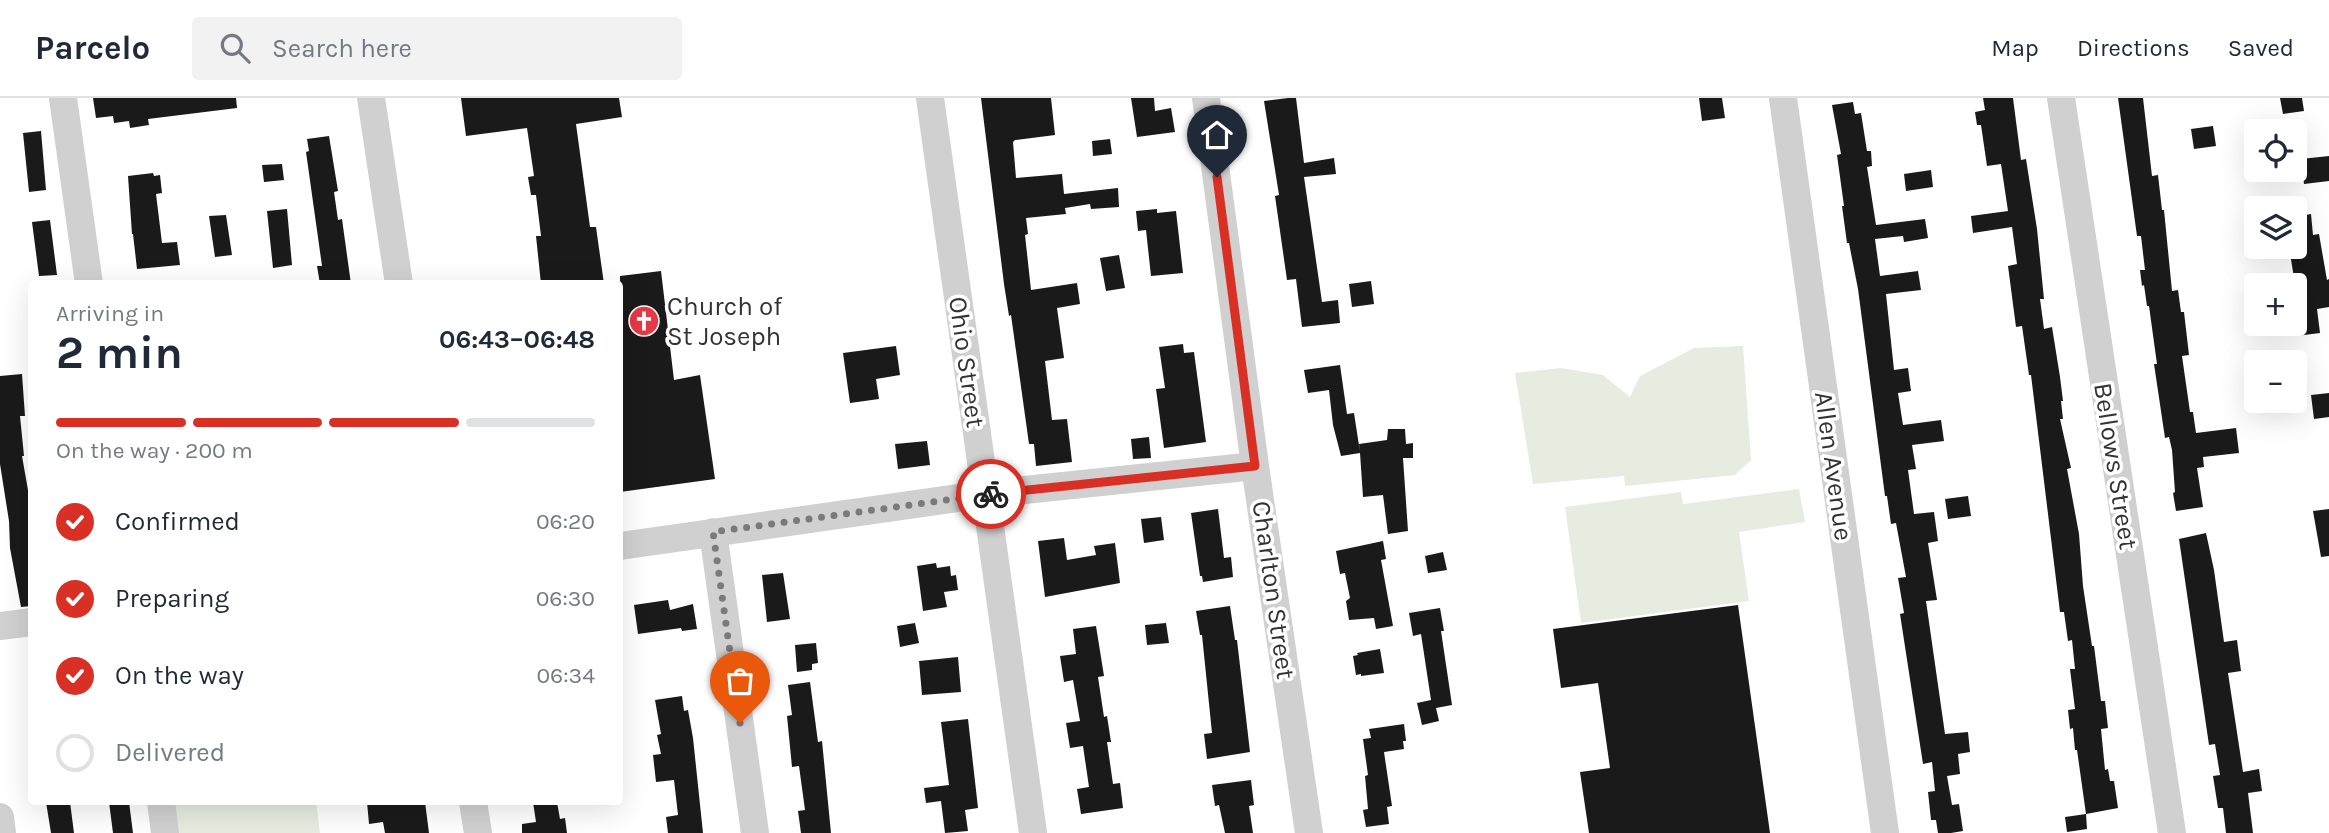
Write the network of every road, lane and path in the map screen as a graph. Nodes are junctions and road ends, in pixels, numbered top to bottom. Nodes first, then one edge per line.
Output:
1 (63, 98) edge
2 (371, 98) edge
3 (930, 98) edge
4 (1206, 98) edge
5 (1783, 98) edge
6 (2061, 98) edge
7 (88, 280) edge
8 (398, 280) edge
9 (1255, 466) junction
10 (986, 494) junction
11 (713, 532) junction
12 (623, 546) edge
13 (28, 622) edge
14 (0, 626) edge
15 (161, 805) edge
16 (473, 805) edge
17 (0, 817) edge
18 (2, 833) edge
19 (165, 833) edge
20 (478, 833) edge
21 (755, 833) edge
22 (1033, 833) edge
23 (1309, 833) edge
24 (1885, 833) edge
25 (2172, 833) edge

1 - 7 street
2 - 8 street
3 - 10 street, Ohio Street
4 - 9 street, Charlton Street
5 - 24 street, Allen Avenue
6 - 25 street, Bellows Street
9 - 10 street
9 - 23 street, Charlton Street
10 - 11 street
10 - 22 street, Ohio Street
11 - 12 street
11 - 21 street
13 - 14 street
15 - 19 street
16 - 20 street
17 - 18 street

